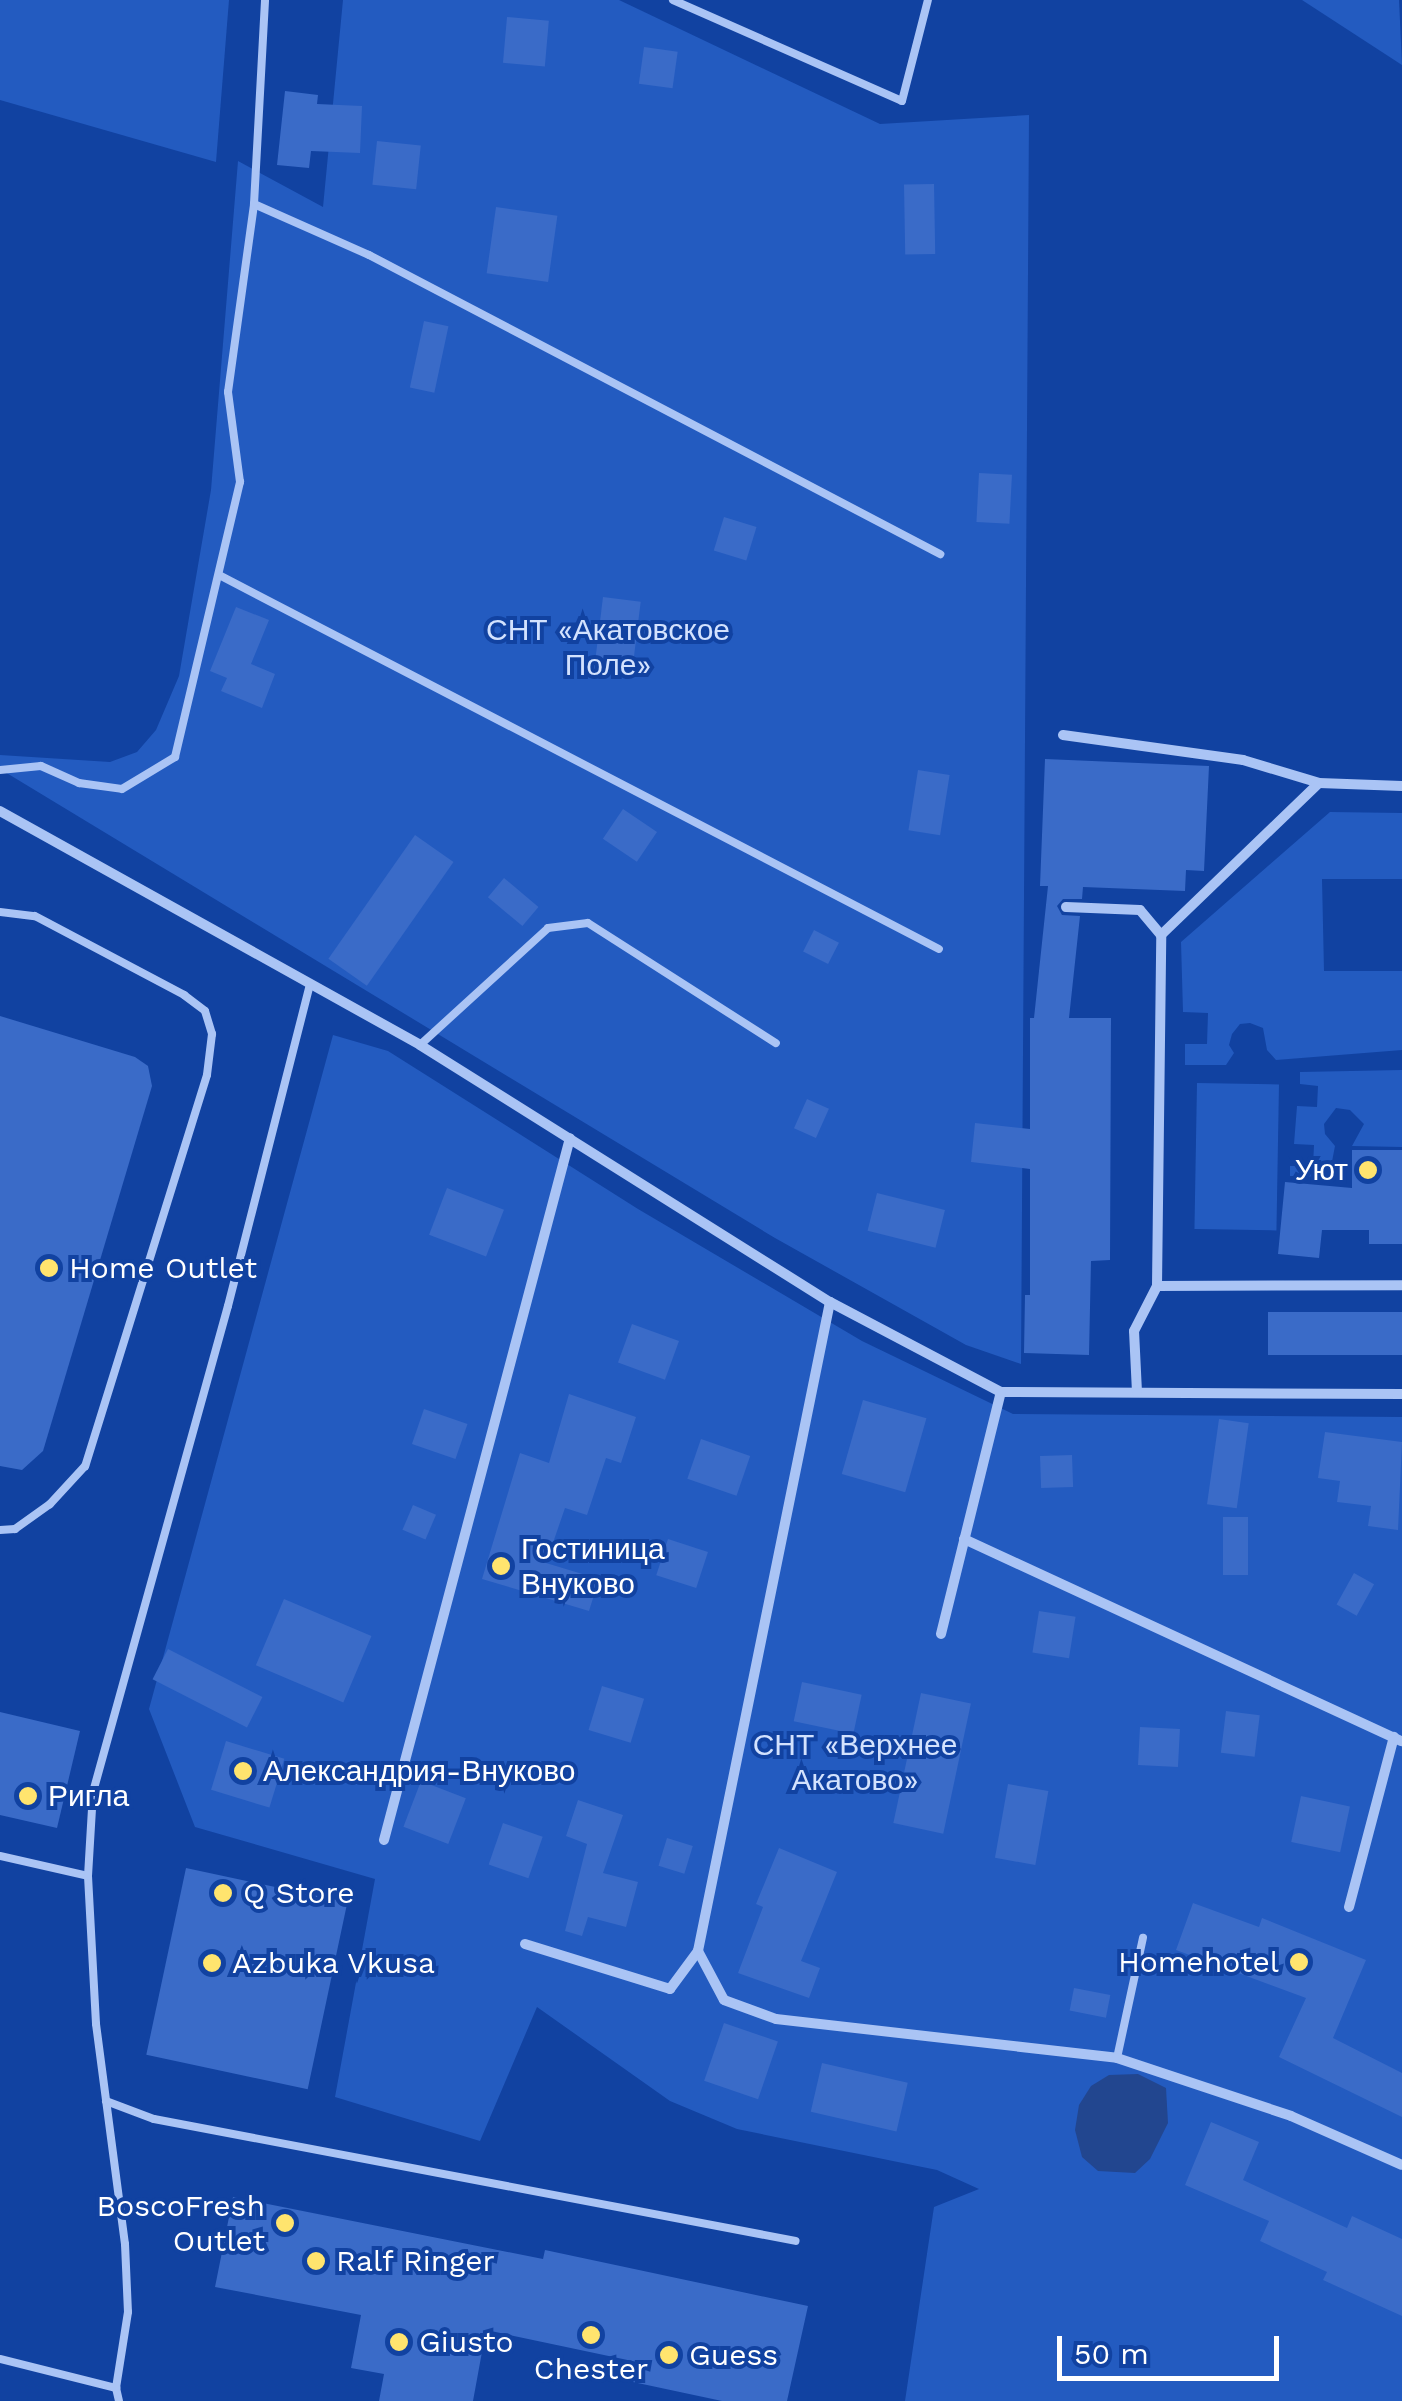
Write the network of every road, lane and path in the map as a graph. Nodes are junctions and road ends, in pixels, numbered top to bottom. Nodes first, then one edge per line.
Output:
1 (265, 0) edge
2 (672, 0) edge
3 (928, 0) edge
4 (254, 204) junction
5 (940, 554) dead end
6 (221, 576) junction
7 (1063, 735) dead end
8 (0, 770) edge
9 (1319, 783) junction
10 (1402, 786) edge
11 (0, 811) edge
12 (1066, 907) dead end
13 (0, 912) edge
14 (1160, 935) junction
15 (939, 949) dead end
16 (310, 984) junction
17 (776, 1043) dead end
18 (420, 1045) junction
19 (570, 1138) junction
20 (1402, 1285) edge
21 (1157, 1286) junction
22 (830, 1302) junction
23 (1001, 1392) junction
24 (1137, 1392) junction
25 (1402, 1394) edge
26 (0, 1530) edge
27 (964, 1539) junction
28 (941, 1634) dead end
29 (1398, 1739) edge
30 (384, 1840) dead end
31 (0, 1856) edge
32 (88, 1876) junction
33 (1349, 1907) dead end
34 (1143, 1938) dead end
35 (525, 1944) dead end
36 (698, 1951) junction
37 (1116, 2058) junction
38 (106, 2101) junction
39 (1402, 2165) edge
40 (796, 2241) dead end
41 (0, 2359) edge
42 (116, 2388) junction
43 (119, 2401) edge

1 - 4 lane
2 - 3 lane
4 - 5 lane
4 - 6 lane
6 - 8 lane
6 - 15 lane
7 - 9 street
9 - 10 street
9 - 14 street
11 - 16 street
12 - 14 street
13 - 26 lane
14 - 21 street
16 - 18 street
16 - 32 lane
17 - 18 lane
18 - 19 street
19 - 22 street
19 - 30 street
20 - 21 street
21 - 24 street
22 - 23 street
22 - 36 street
23 - 24 street
23 - 27 street
24 - 25 street
27 - 28 street
27 - 29 street
29 - 33 street
31 - 32 lane
32 - 38 lane
34 - 37 lane
35 - 36 street
36 - 37 street
37 - 39 street
38 - 40 lane
38 - 42 lane
41 - 42 lane
42 - 43 lane

